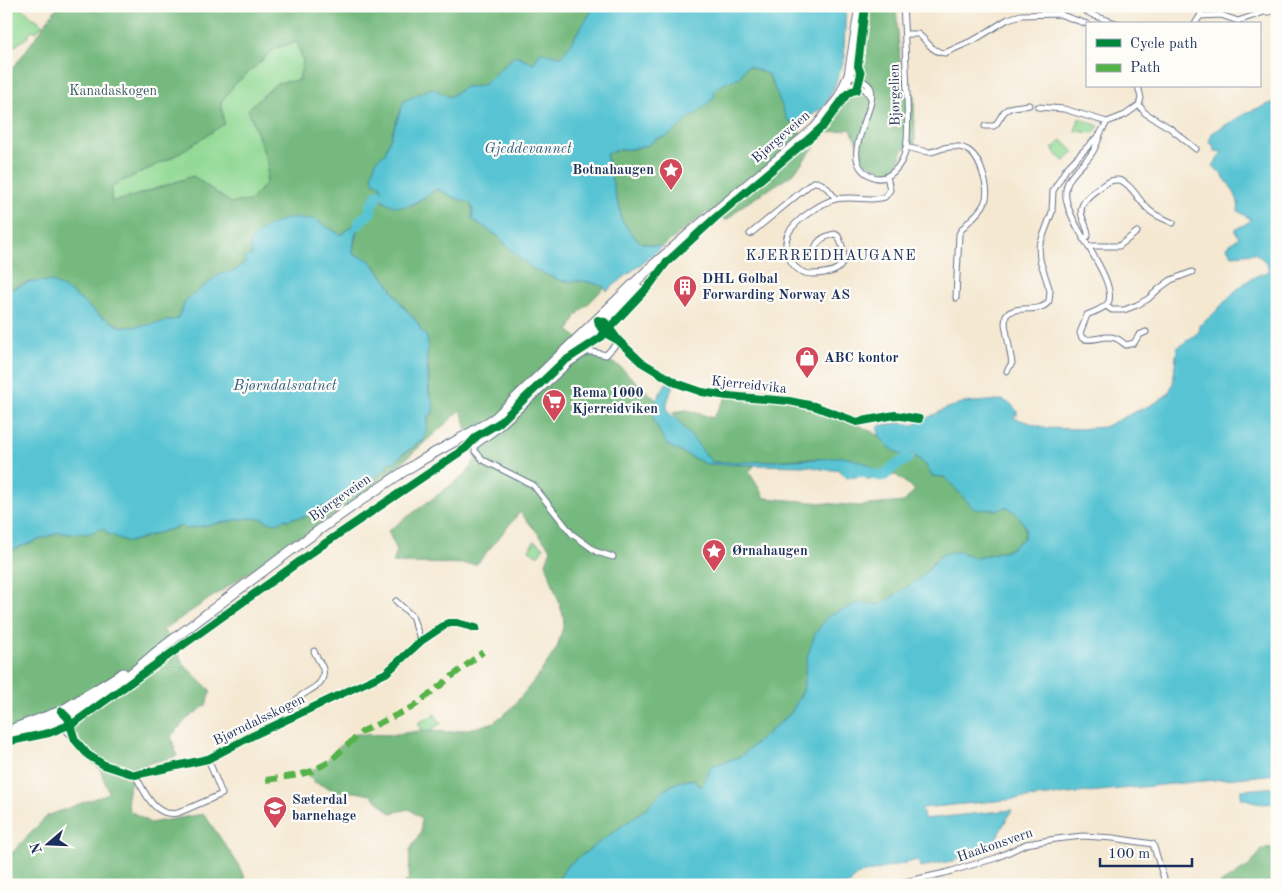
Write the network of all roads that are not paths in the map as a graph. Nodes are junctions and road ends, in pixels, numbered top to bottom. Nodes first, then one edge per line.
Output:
1 (860, 6) edge
2 (903, 6) edge
3 (1067, 6) edge
4 (1076, 6) edge
5 (1203, 6) edge
6 (1277, 8) edge
7 (1059, 14) junction
8 (1200, 16) junction
9 (1113, 22) edge
10 (1196, 22) edge
11 (1086, 24) edge
12 (905, 34) junction
13 (848, 79) junction
14 (1138, 88) edge
15 (1139, 104) junction
16 (1029, 105) dead end
17 (1038, 107) dead end
18 (1106, 122) junction
19 (985, 126) dead end
20 (1100, 134) junction
21 (906, 147) junction
22 (1196, 149) dead end
23 (887, 176) junction
24 (836, 199) junction
25 (1173, 223) dead end
26 (1137, 232) dead end
27 (750, 234) dead end
28 (1083, 239) junction
29 (1089, 248) junction
30 (815, 252) dead end
31 (1192, 272) dead end
32 (956, 298) dead end
33 (1106, 306) junction
34 (601, 323) junction
35 (1146, 332) dead end
36 (619, 341) junction
37 (1007, 371) dead end
38 (919, 418) dead end
39 (613, 557) dead end
40 (396, 601) dead end
41 (476, 628) dead end
42 (421, 641) junction
43 (314, 652) dead end
44 (300, 714) junction
45 (62, 715) junction
46 (6, 731) edge
47 (6, 735) edge
48 (208, 760) junction
49 (135, 775) junction
50 (892, 885) edge
51 (1166, 885) edge

1 - 13 main road, Bjørgeveien
2 - 12 street, Bjørgelien
3 - 7 street
4 - 9 street
5 - 8 street
6 - 8 street
7 - 11 street
7 - 12 street
8 - 10 street
12 - 21 street, Bjørgelien
13 - 23 street, Bjørgelien
13 - 34 main road, Bjørgeveien
14 - 15 street
15 - 18 street
15 - 22 street
16 - 19 street
17 - 18 street
18 - 20 street
20 - 28 street
20 - 37 street
21 - 23 street, Bjørgelien
21 - 32 street
23 - 24 street
24 - 27 street
24 - 30 street
25 - 28 street
26 - 29 street
28 - 29 street
29 - 33 street
31 - 33 street
33 - 35 street
34 - 36 street, Kjerreidvika
34 - 45 main road, Bjørgeveien
36 - 38 street, Kjerreidvika
36 - 39 street
40 - 42 street
41 - 42 street, Bjørndalsskogen
42 - 44 street, Bjørndalsskogen
43 - 44 street, Bjørndalsskogen
44 - 48 street, Bjørndalsskogen
45 - 46 main road, Bjørgeveien
45 - 47 main road, Bjørgeveien
45 - 49 street, Bjørndalsskogen
48 - 49 street, Bjørndalsskogen
48 - 49 street, Bjørndalsskogen
50 - 51 street, Haakonsvern

